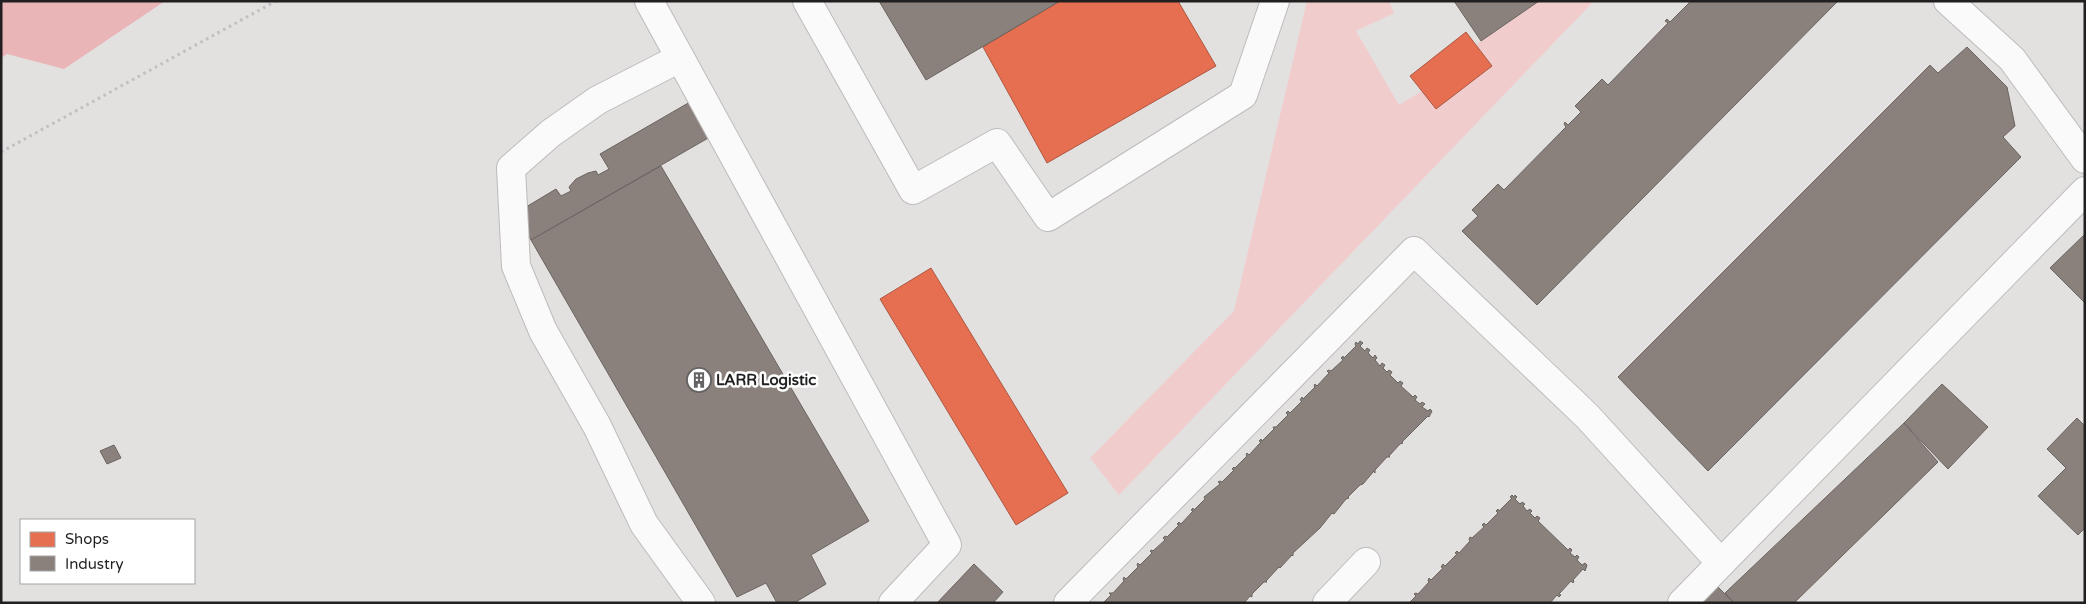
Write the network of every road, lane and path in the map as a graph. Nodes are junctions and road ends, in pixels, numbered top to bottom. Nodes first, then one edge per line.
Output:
1 (276, 1) edge
2 (649, 1) edge
3 (807, 1) edge
4 (1275, 1) edge
5 (1948, 1) edge
6 (680, 58) junction
7 (1, 152) edge
8 (2085, 159) edge
9 (2085, 191) edge
10 (1366, 562) dead end
11 (1721, 563) junction
12 (701, 603) edge
13 (893, 603) edge
14 (1068, 603) edge
15 (1327, 603) edge
16 (1682, 603) edge

1 - 7 path
2 - 6 lane
3 - 4 lane
5 - 8 lane
6 - 12 lane
6 - 13 lane
9 - 11 lane
10 - 15 lane
11 - 14 lane
11 - 16 lane

